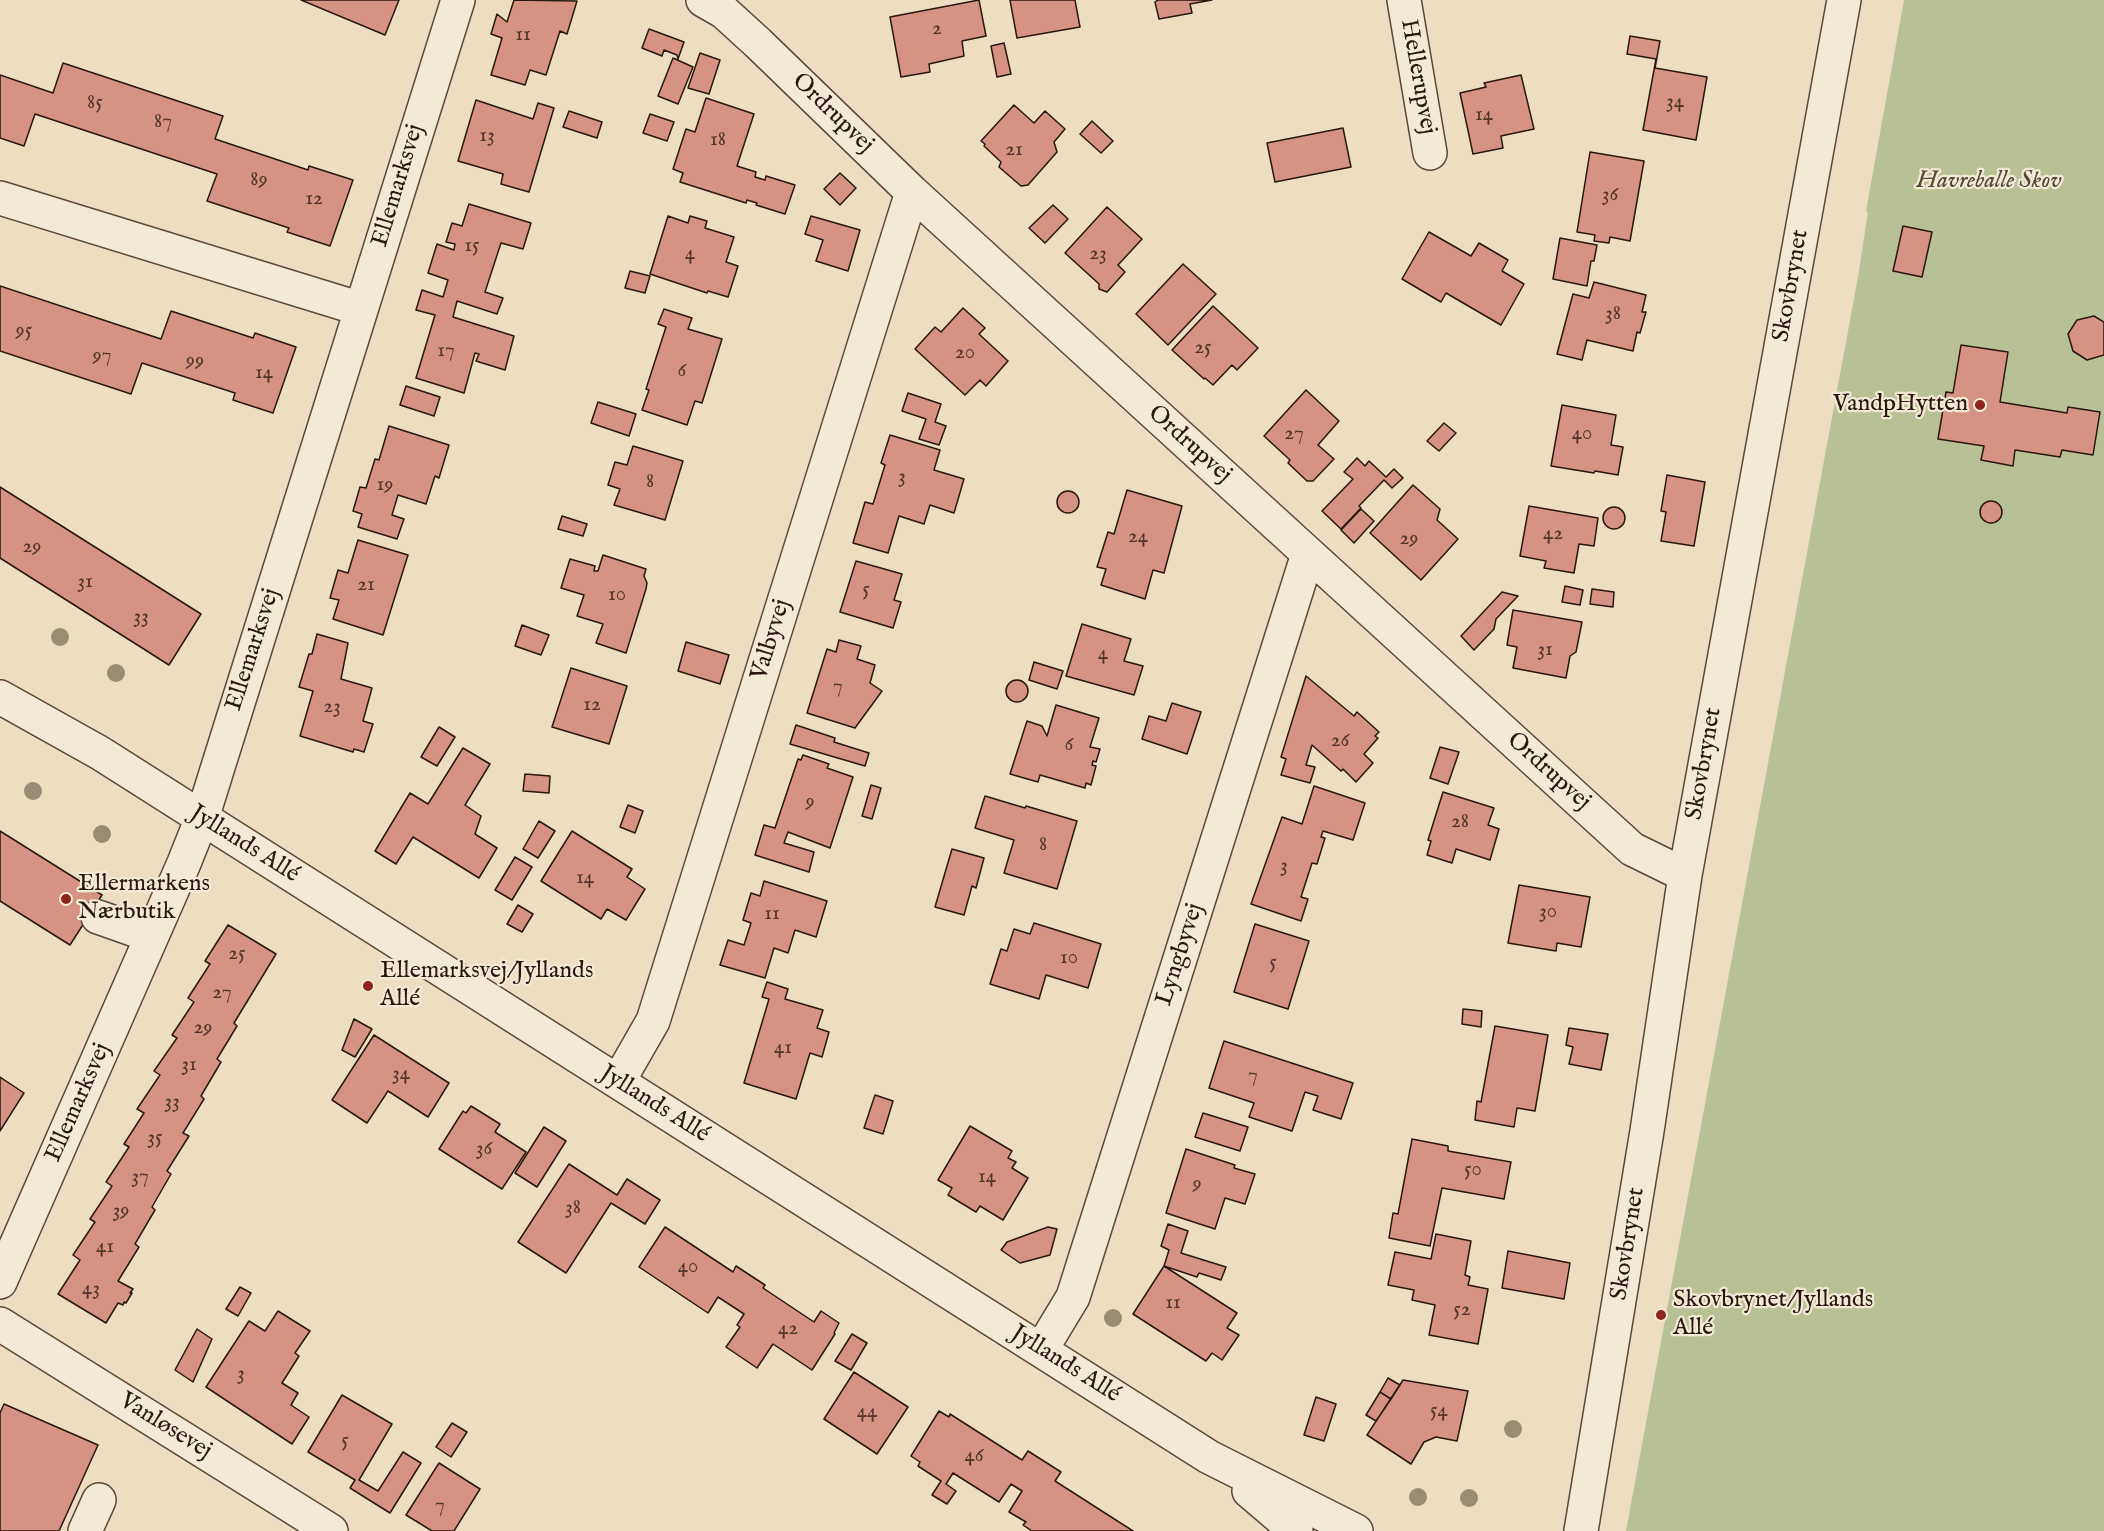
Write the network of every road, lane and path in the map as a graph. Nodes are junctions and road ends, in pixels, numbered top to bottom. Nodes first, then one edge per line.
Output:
1 (458, 0) edge
2 (1404, 0) edge
3 (1844, 0) edge
4 (722, 4) edge
5 (1430, 153) dead end
6 (912, 192) junction
7 (0, 198) edge
8 (361, 309) junction
9 (1308, 554) junction
10 (0, 682) edge
11 (0, 697) edge
12 (100, 753) junction
13 (202, 818) junction
14 (1685, 875) junction
15 (98, 917) dead end
16 (152, 936) junction
17 (618, 1082) junction
18 (2, 1269) edge
19 (0, 1324) edge
20 (1041, 1350) junction
21 (1209, 1457) junction
22 (99, 1500) dead end
23 (85, 1531) edge
24 (331, 1531) edge
25 (1296, 1531) edge
26 (1356, 1531) edge
27 (1581, 1531) edge

1 - 8 street, Ellemarksvej
2 - 5 street, Hellerupvej
3 - 14 street, Skovbrynet
4 - 6 street, Ordrupvej
6 - 9 street, Ordrupvej
6 - 17 street, Valbyvej
7 - 8 street
8 - 13 street, Ellemarksvej
9 - 14 street, Ordrupvej
9 - 20 street, Lyngbyvej
10 - 12 street, Jyllands Allé
11 - 12 street, Jyllands Allé
12 - 13 street, Jyllands Allé
13 - 16 street, Ellemarksvej
13 - 17 street, Jyllands Allé
14 - 27 street, Skovbrynet
15 - 16 street
16 - 18 street, Ellemarksvej
17 - 20 street, Jyllands Allé
19 - 24 street, Vanløsevej
20 - 21 street, Jyllands Allé
21 - 25 street, Jyllands Allé
21 - 26 street, Jyllands Allé
22 - 23 street

